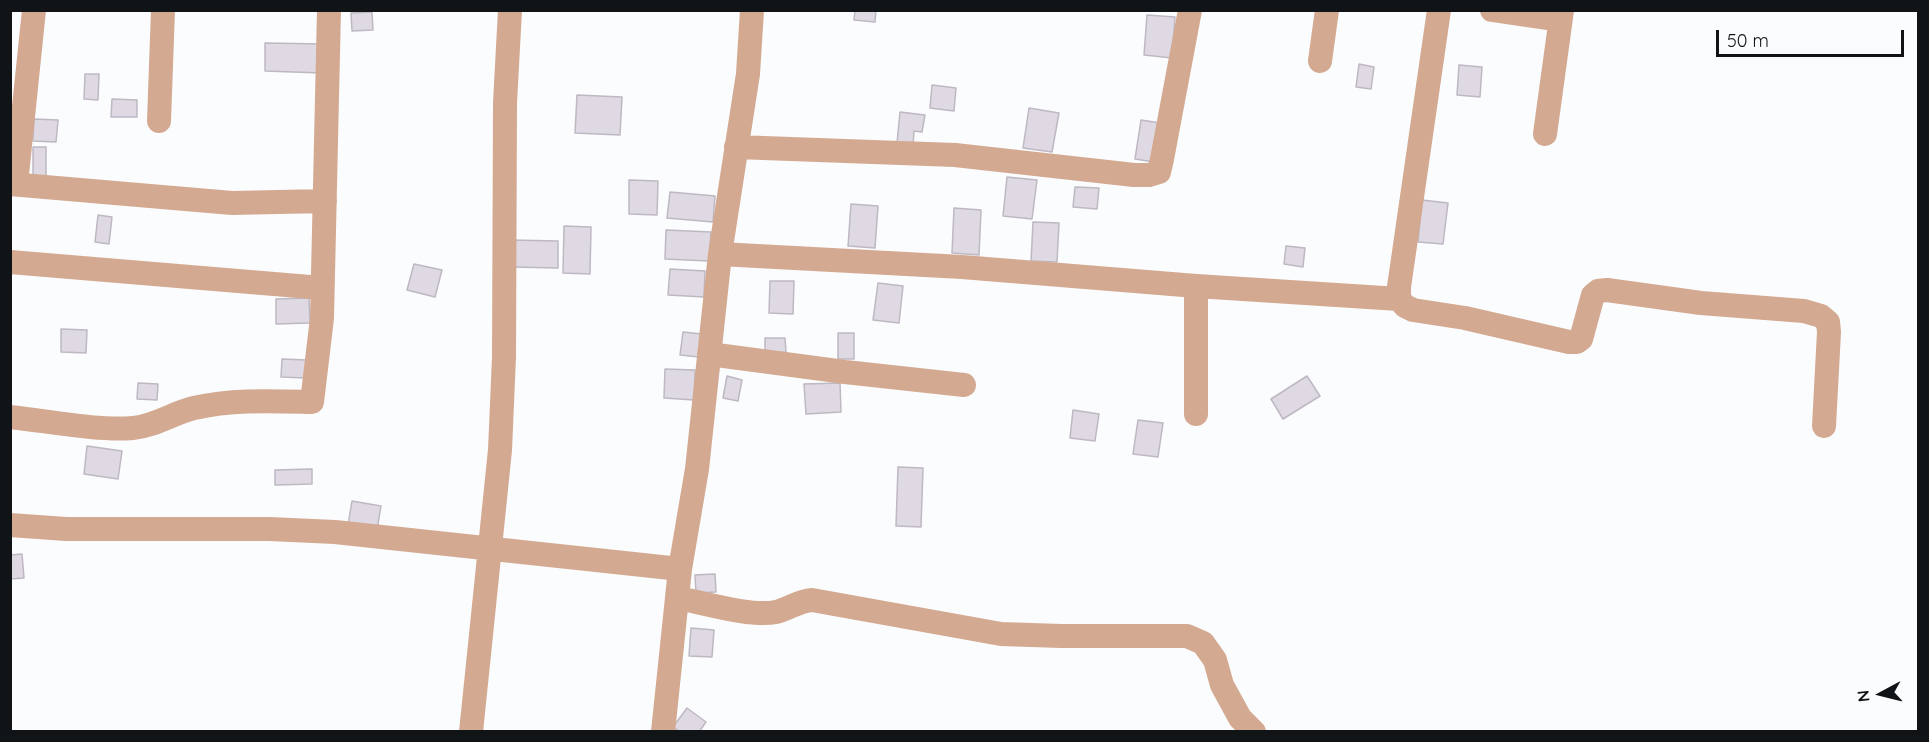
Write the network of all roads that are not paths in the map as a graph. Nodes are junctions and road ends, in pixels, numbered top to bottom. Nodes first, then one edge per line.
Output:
1 (34, 10) edge
2 (163, 10) edge
3 (329, 10) edge
4 (510, 10) edge
5 (752, 10) edge
6 (1190, 10) edge
7 (1327, 10) edge
8 (1439, 10) edge
9 (1492, 10) edge
10 (1561, 15) edge
11 (1320, 61) dead end
12 (159, 121) dead end
13 (1545, 134) dead end
14 (736, 147) junction
15 (13, 184) edge
16 (324, 201) junction
17 (720, 254) junction
18 (10, 262) edge
19 (1196, 286) junction
20 (322, 288) junction
21 (1399, 299) junction
22 (709, 354) junction
23 (964, 385) dead end
24 (1196, 414) dead end
25 (10, 417) edge
26 (1824, 426) dead end
27 (10, 525) edge
28 (488, 549) junction
29 (680, 568) junction
30 (678, 598) junction
31 (471, 732) edge
32 (663, 732) edge
33 (1254, 732) edge

1 - 15 street
2 - 12 street
3 - 16 street
4 - 28 street
5 - 14 street
6 - 14 street
7 - 11 street
8 - 21 street
9 - 10 street
10 - 13 street
14 - 17 street
15 - 16 street
16 - 20 street
17 - 19 street
17 - 22 street
18 - 20 street
19 - 21 street
19 - 24 street
20 - 25 street
21 - 26 street
22 - 23 street
22 - 29 street
27 - 28 street
28 - 29 street
28 - 31 street
29 - 30 street
30 - 32 street
30 - 33 street

